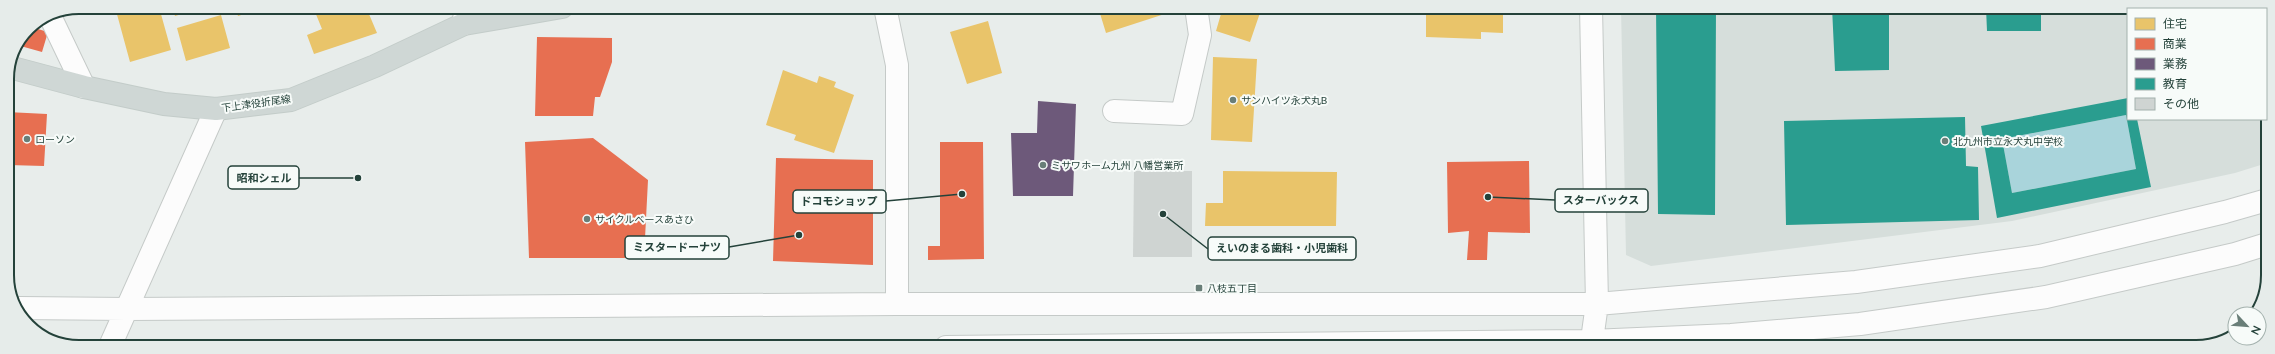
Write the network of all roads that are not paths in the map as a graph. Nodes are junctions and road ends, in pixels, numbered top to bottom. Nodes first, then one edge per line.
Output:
1 (486, 14) edge
2 (886, 14) edge
3 (1197, 14) edge
4 (1591, 14) edge
5 (464, 16) edge
6 (52, 20) edge
7 (15, 69) edge
8 (84, 87) junction
9 (216, 108) junction
10 (1114, 111) dead end
11 (2261, 202) edge
12 (2261, 246) edge
13 (897, 304) junction
14 (1597, 304) junction
15 (24, 308) edge
16 (128, 309) junction
17 (113, 340) edge
18 (1592, 340) edge
19 (1653, 340) edge

1 - 5 main road, 下上津役折尾線
2 - 13 street
3 - 10 street
4 - 14 street
5 - 9 main road, 下上津役折尾線
6 - 8 street
7 - 8 main road, 下上津役折尾線
8 - 9 main road, 下上津役折尾線
9 - 16 street
11 - 14 street
12 - 19 street
13 - 14 street
13 - 16 street
14 - 18 street
15 - 16 street
16 - 17 street

